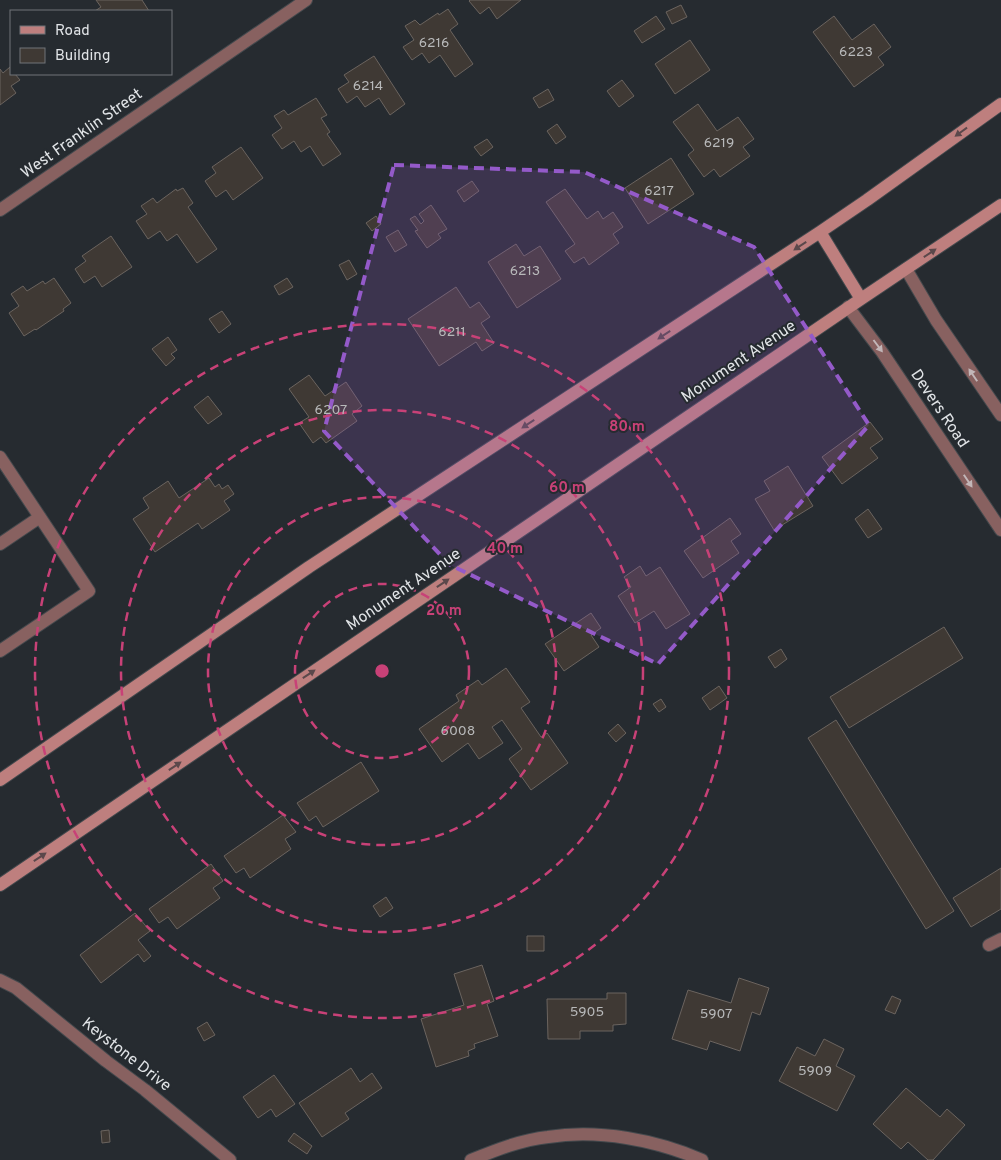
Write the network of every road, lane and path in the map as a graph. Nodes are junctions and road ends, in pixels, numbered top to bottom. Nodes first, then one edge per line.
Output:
1 (306, 0) edge
2 (1001, 104) edge
3 (1001, 205) edge
4 (0, 210) edge
5 (820, 232) junction
6 (906, 269) junction
7 (860, 299) junction
8 (848, 307) junction
9 (1001, 415) edge
10 (0, 457) edge
11 (40, 517) junction
12 (1001, 530) edge
13 (0, 544) edge
14 (0, 651) edge
15 (0, 780) edge
16 (0, 884) edge
17 (1001, 939) edge
18 (989, 945) dead end
19 (0, 980) edge
20 (230, 1160) edge
21 (471, 1160) edge
22 (702, 1160) edge

1 - 4 street, West Franklin Street
2 -> 5 street
6 -> 3 street, Monument Avenue
5 - 7 street
5 -> 15 street
6 - 7 street, Monument Avenue
9 -> 6 street
7 - 8 street, Monument Avenue
8 -> 12 street, Devers Road
16 -> 8 street, Monument Avenue
10 - 11 street
11 - 13 street
11 - 14 street
17 - 18 street
19 - 20 street, Keystone Drive
21 - 22 street

